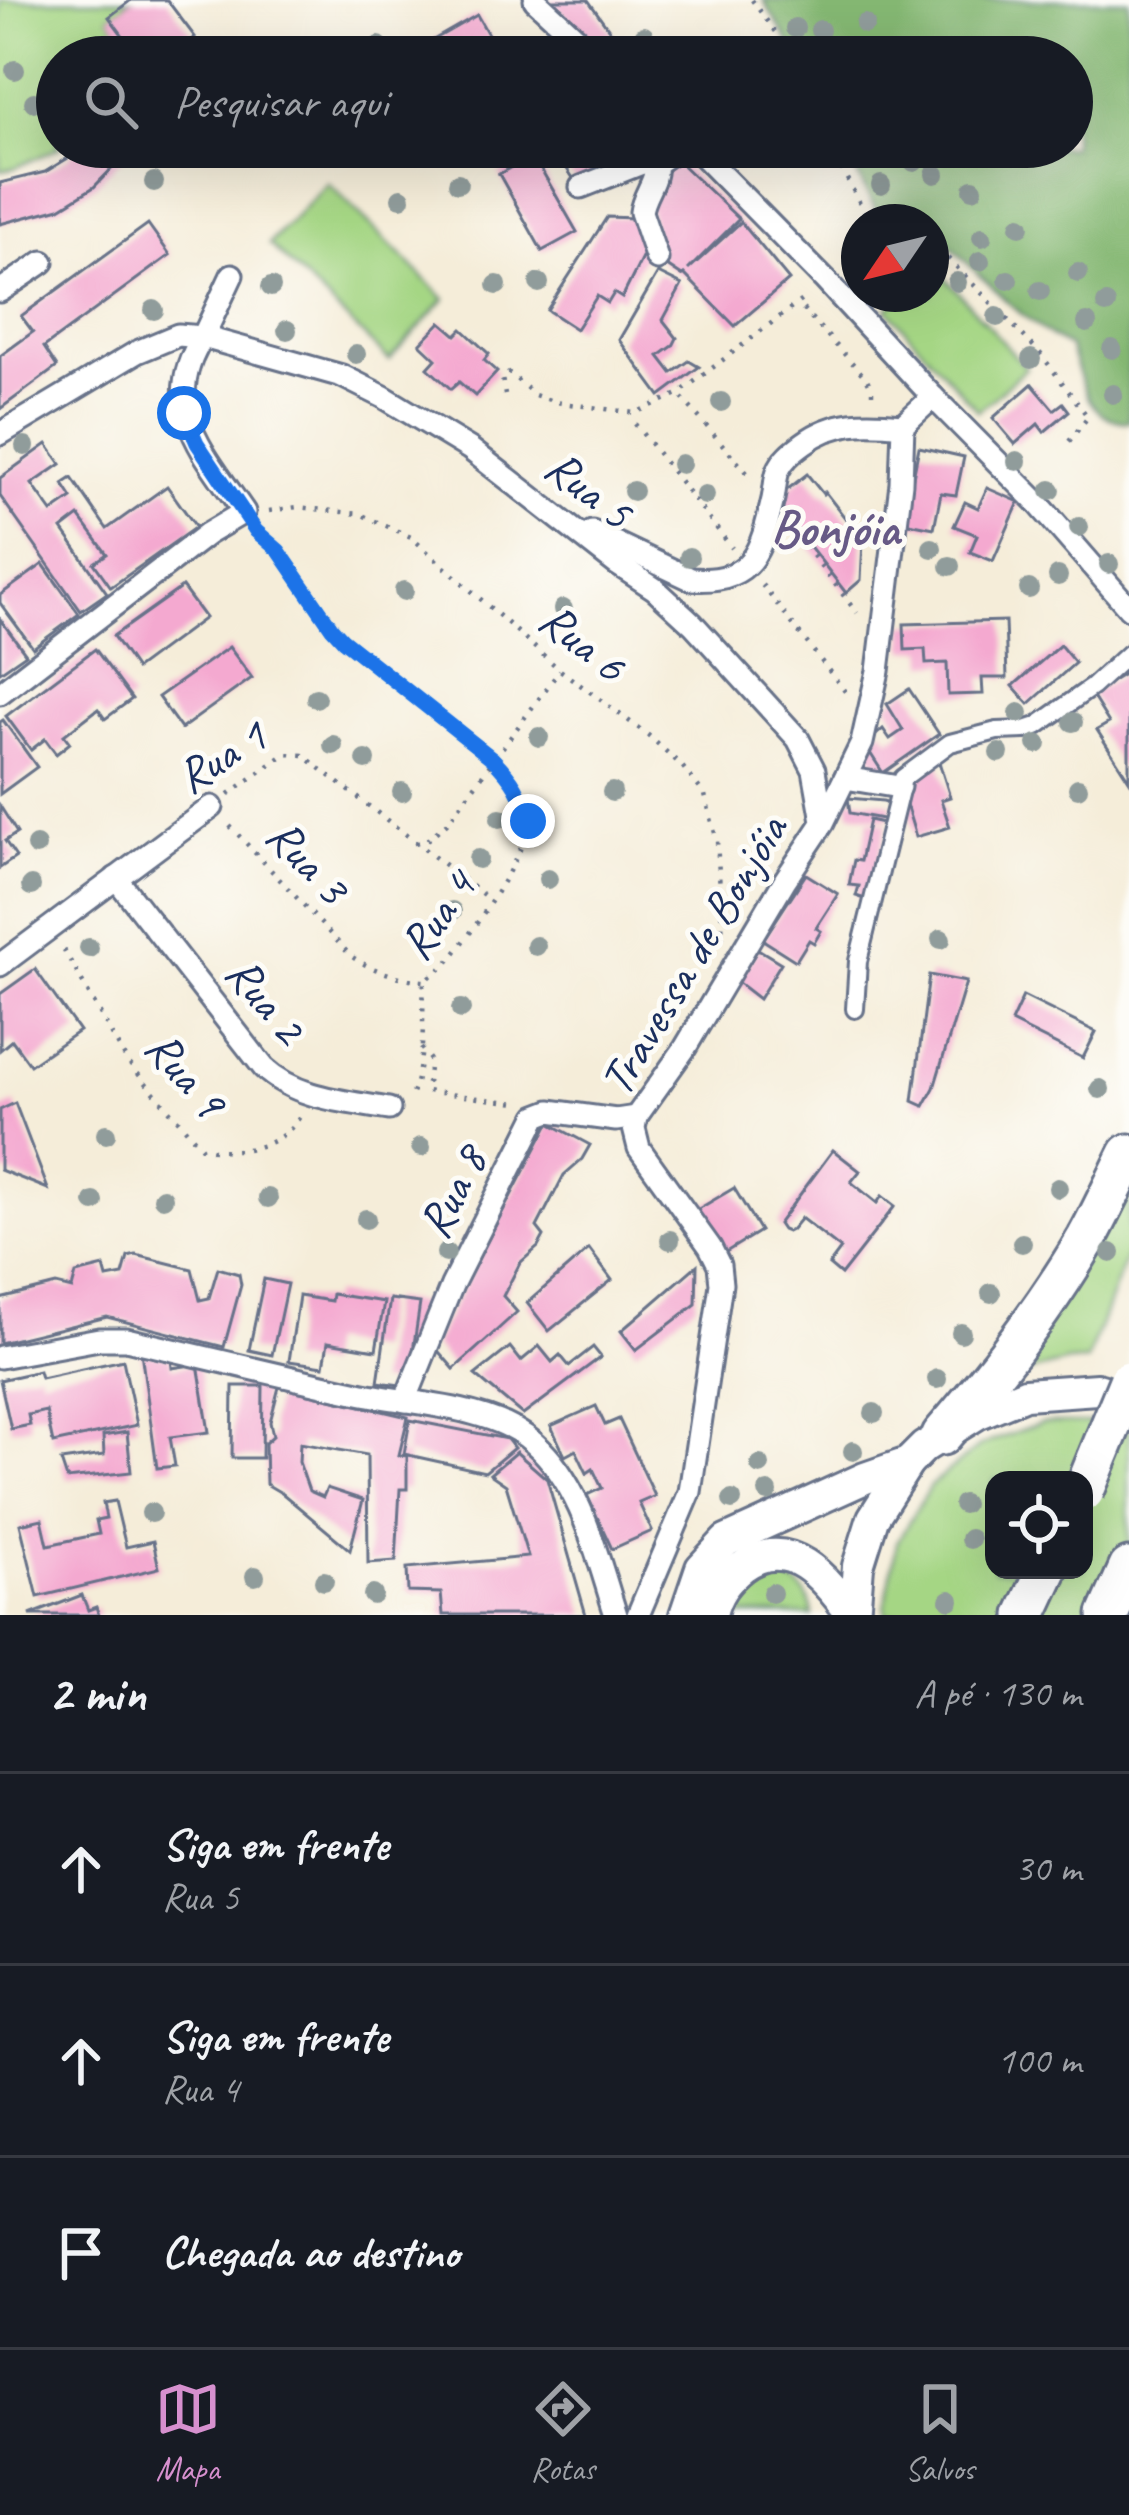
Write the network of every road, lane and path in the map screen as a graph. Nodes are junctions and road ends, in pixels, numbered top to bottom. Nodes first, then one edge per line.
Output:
1 (535, 0) edge
2 (752, 0) edge
3 (574, 36) edge
4 (778, 36) edge
5 (632, 168) edge
6 (655, 168) edge
7 (715, 168) edge
8 (841, 168) edge
9 (580, 188) dead end
10 (860, 204) edge
11 (657, 259) dead end
12 (949, 259) edge
13 (44, 262) dead end
14 (232, 275) dead end
15 (825, 280) junction
16 (0, 291) edge
17 (803, 309) dead end
18 (203, 337) junction
19 (505, 395) dead end
20 (933, 397) junction
21 (861, 421) junction
22 (903, 425) junction
23 (0, 434) edge
24 (1066, 444) dead end
25 (244, 512) junction
26 (552, 512) junction
27 (1129, 608) edge
28 (1129, 653) edge
29 (560, 670) junction
30 (0, 693) edge
31 (493, 759) junction
32 (845, 778) junction
33 (899, 787) junction
34 (212, 807) junction
35 (823, 823) junction
36 (415, 844) junction
37 (116, 878) junction
38 (490, 900) junction
39 (51, 927) junction
40 (0, 965) edge
41 (729, 973) junction
42 (424, 981) junction
43 (855, 1009) dead end
44 (421, 1048) junction
45 (314, 1095) junction
46 (389, 1109) joint
47 (550, 1111) junction
48 (636, 1117) junction
49 (1129, 1154) edge
50 (0, 1357) edge
51 (1129, 1381) edge
52 (1129, 1398) edge
53 (405, 1401) junction
54 (942, 1435) junction
55 (908, 1462) junction
56 (1092, 1471) edge
57 (1129, 1568) edge
58 (1043, 1579) edge
59 (616, 1615) edge
60 (638, 1615) edge
61 (685, 1615) edge
62 (711, 1615) edge
63 (853, 1615) edge
64 (1026, 1615) edge
65 (1108, 1615) edge

1 - 3 street
2 - 4 path
5 - 9 street
6 - 11 street
7 - 15 street
8 - 10 path
12 - 24 path
13 - 16 street
14 - 18 street
15 - 19 path
15 - 20 street
17 - 21 path
18 - 23 street
18 - 25 street
18 - 26 street, Rua 5
20 - 22 street
20 - 27 street
21 - 22 street
21 - 26 street
22 - 32 street, Travessa de Bonjóia
25 - 29 path, Rua 6
25 - 30 street
25 - 31 path, Rua 4
26 - 35 street, Rua 5
28 - 33 street
29 - 31 path
29 - 41 path, Rua 6
31 - 36 path
31 - 38 path, Rua 4
32 - 33 street
32 - 35 street, Travessa de Bonjóia
33 - 43 street
34 - 36 path, Rua 1
34 - 37 street, Rua 1
34 - 42 path, Rua 3
35 - 41 street, Travessa de Bonjóia
36 - 38 path, Rua 1
37 - 39 street, Rua 1
37 - 45 street, Rua 2
38 - 42 path, Rua 4
39 - 40 street, Rua 1
39 - 45 path, Rua 9
41 - 48 street, Travessa de Bonjóia
42 - 44 path, Rua 4
44 - 46 path
44 - 47 path
45 - 46 street, Rua 2
47 - 48 street
47 - 53 street, Rua 8
48 - 60 street, Travessa de Bonjóia
49 - 54 highway
50 - 53 street
51 - 56 highway, bridge
52 - 54 main road
53 - 59 street
54 - 55 main road
55 - 61 main road
55 - 63 main road
57 - 65 highway
58 - 64 highway
62 - 63 main road

